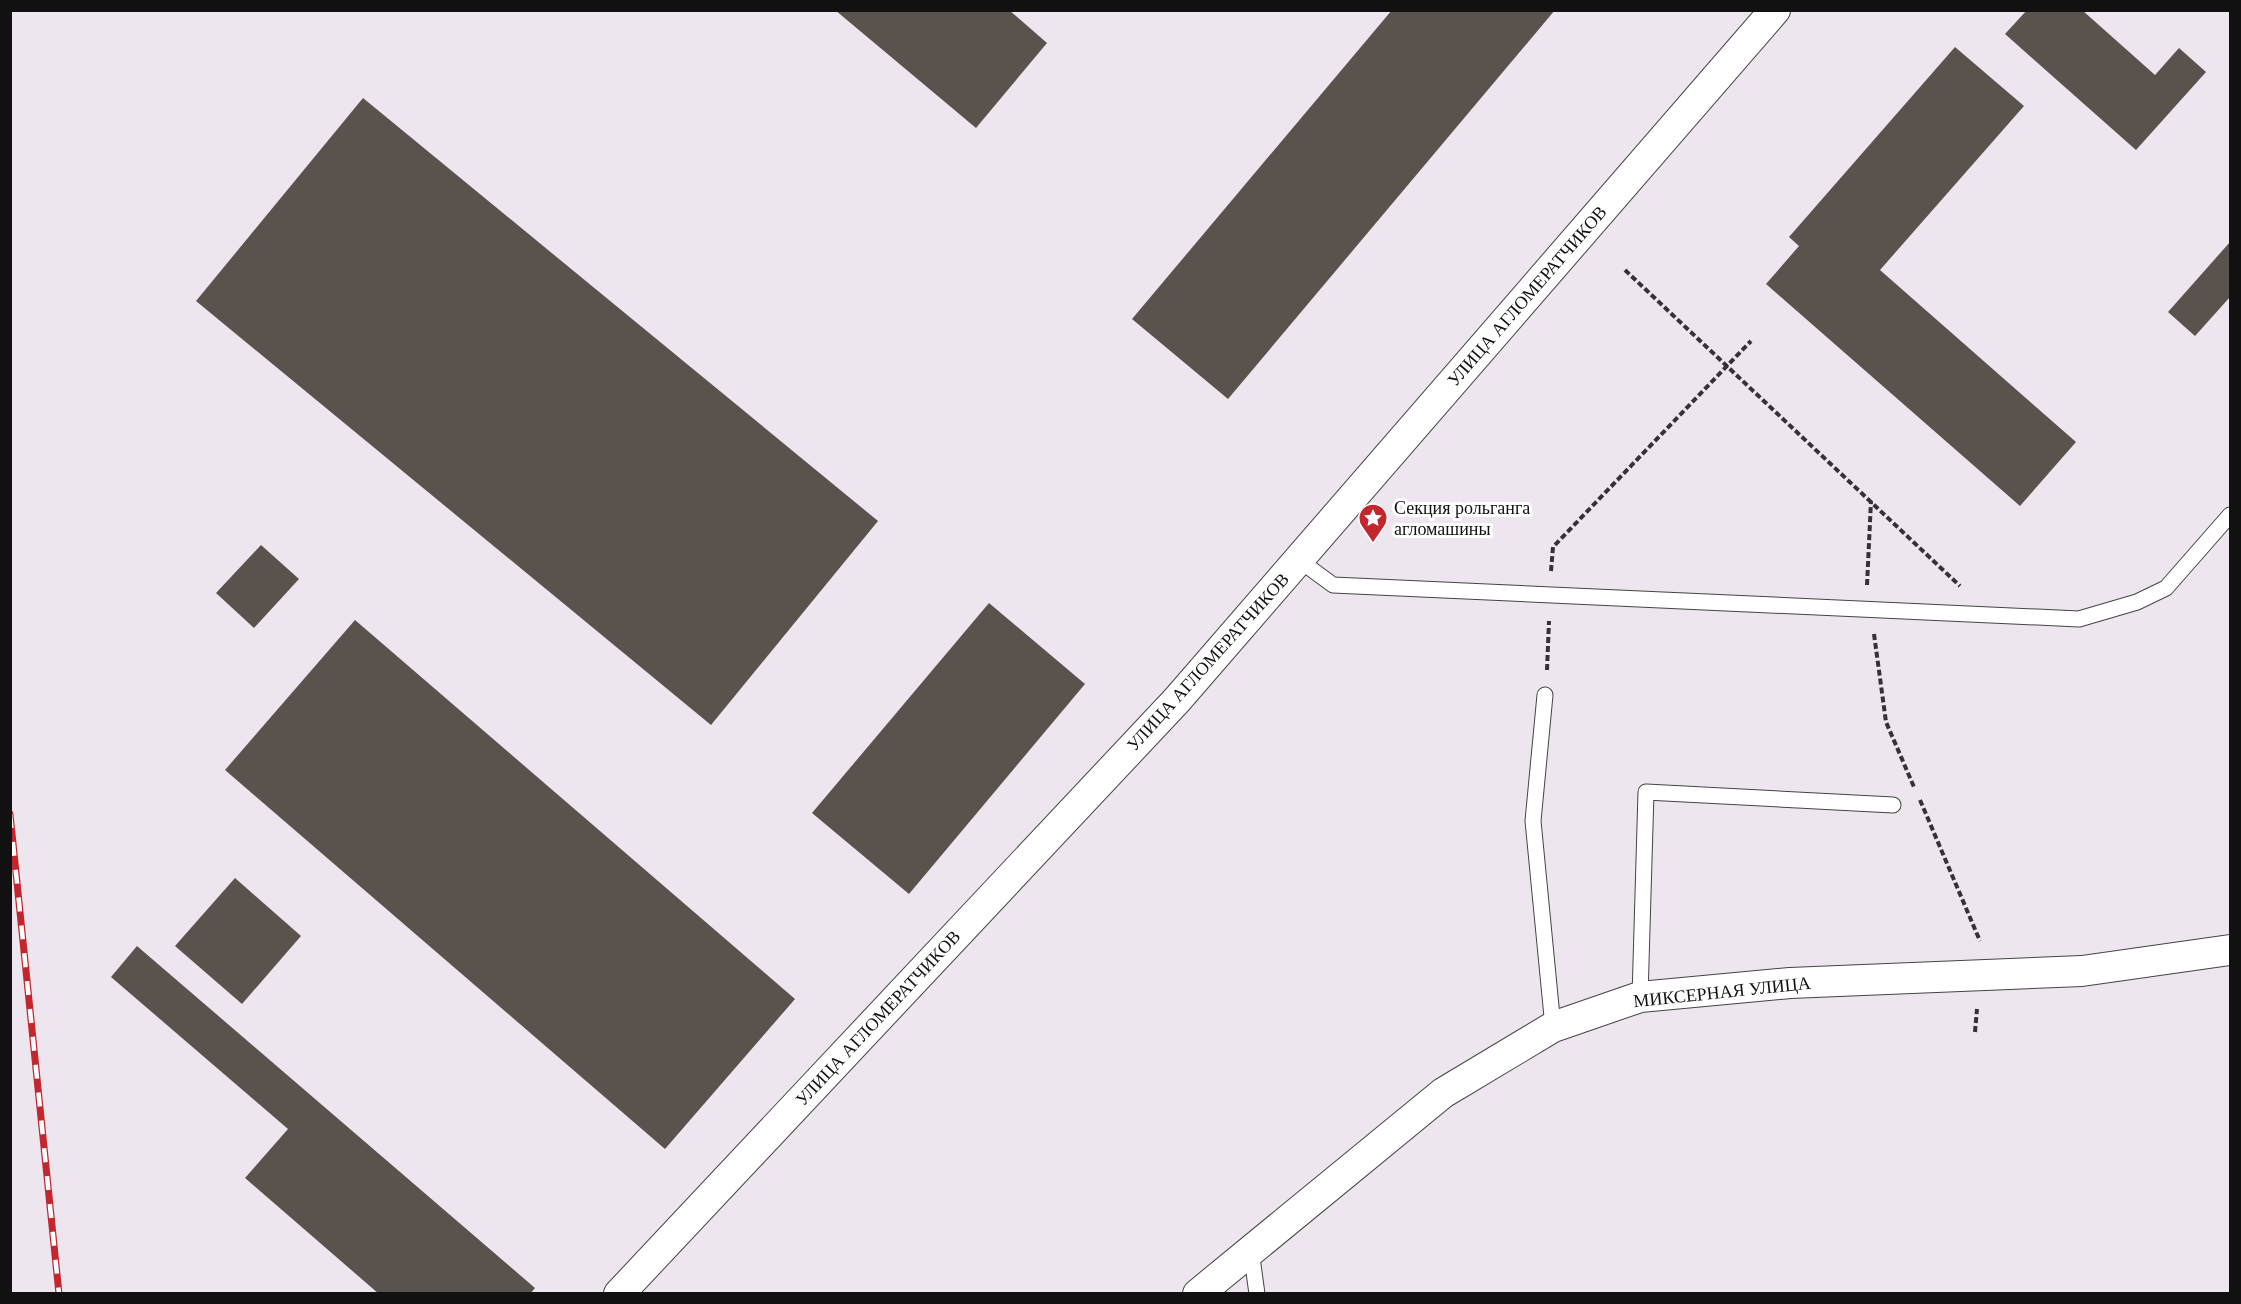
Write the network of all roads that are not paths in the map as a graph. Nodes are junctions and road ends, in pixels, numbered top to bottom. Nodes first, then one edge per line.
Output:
1 (1774, 10) edge
2 (2230, 515) edge
3 (1299, 560) junction
4 (1545, 695) road end
5 (1893, 805) dead end
6 (2230, 950) edge
7 (1640, 997) junction
8 (1553, 1027) junction
9 (1251, 1250) junction
10 (619, 1293) edge
11 (1198, 1293) edge
12 (1257, 1293) edge

1 - 3 street, УЛИЦА АГЛОМЕРАТЧИКОВ
2 - 3 lane
3 - 10 street, УЛИЦА АГЛОМЕРАТЧИКОВ
4 - 8 lane
5 - 7 lane
6 - 7 street, МИКСЕРНАЯ УЛИЦА
7 - 8 street, МИКСЕРНАЯ УЛИЦА
8 - 9 street, МИКСЕРНАЯ УЛИЦА
9 - 11 street, МИКСЕРНАЯ УЛИЦА
9 - 12 lane

